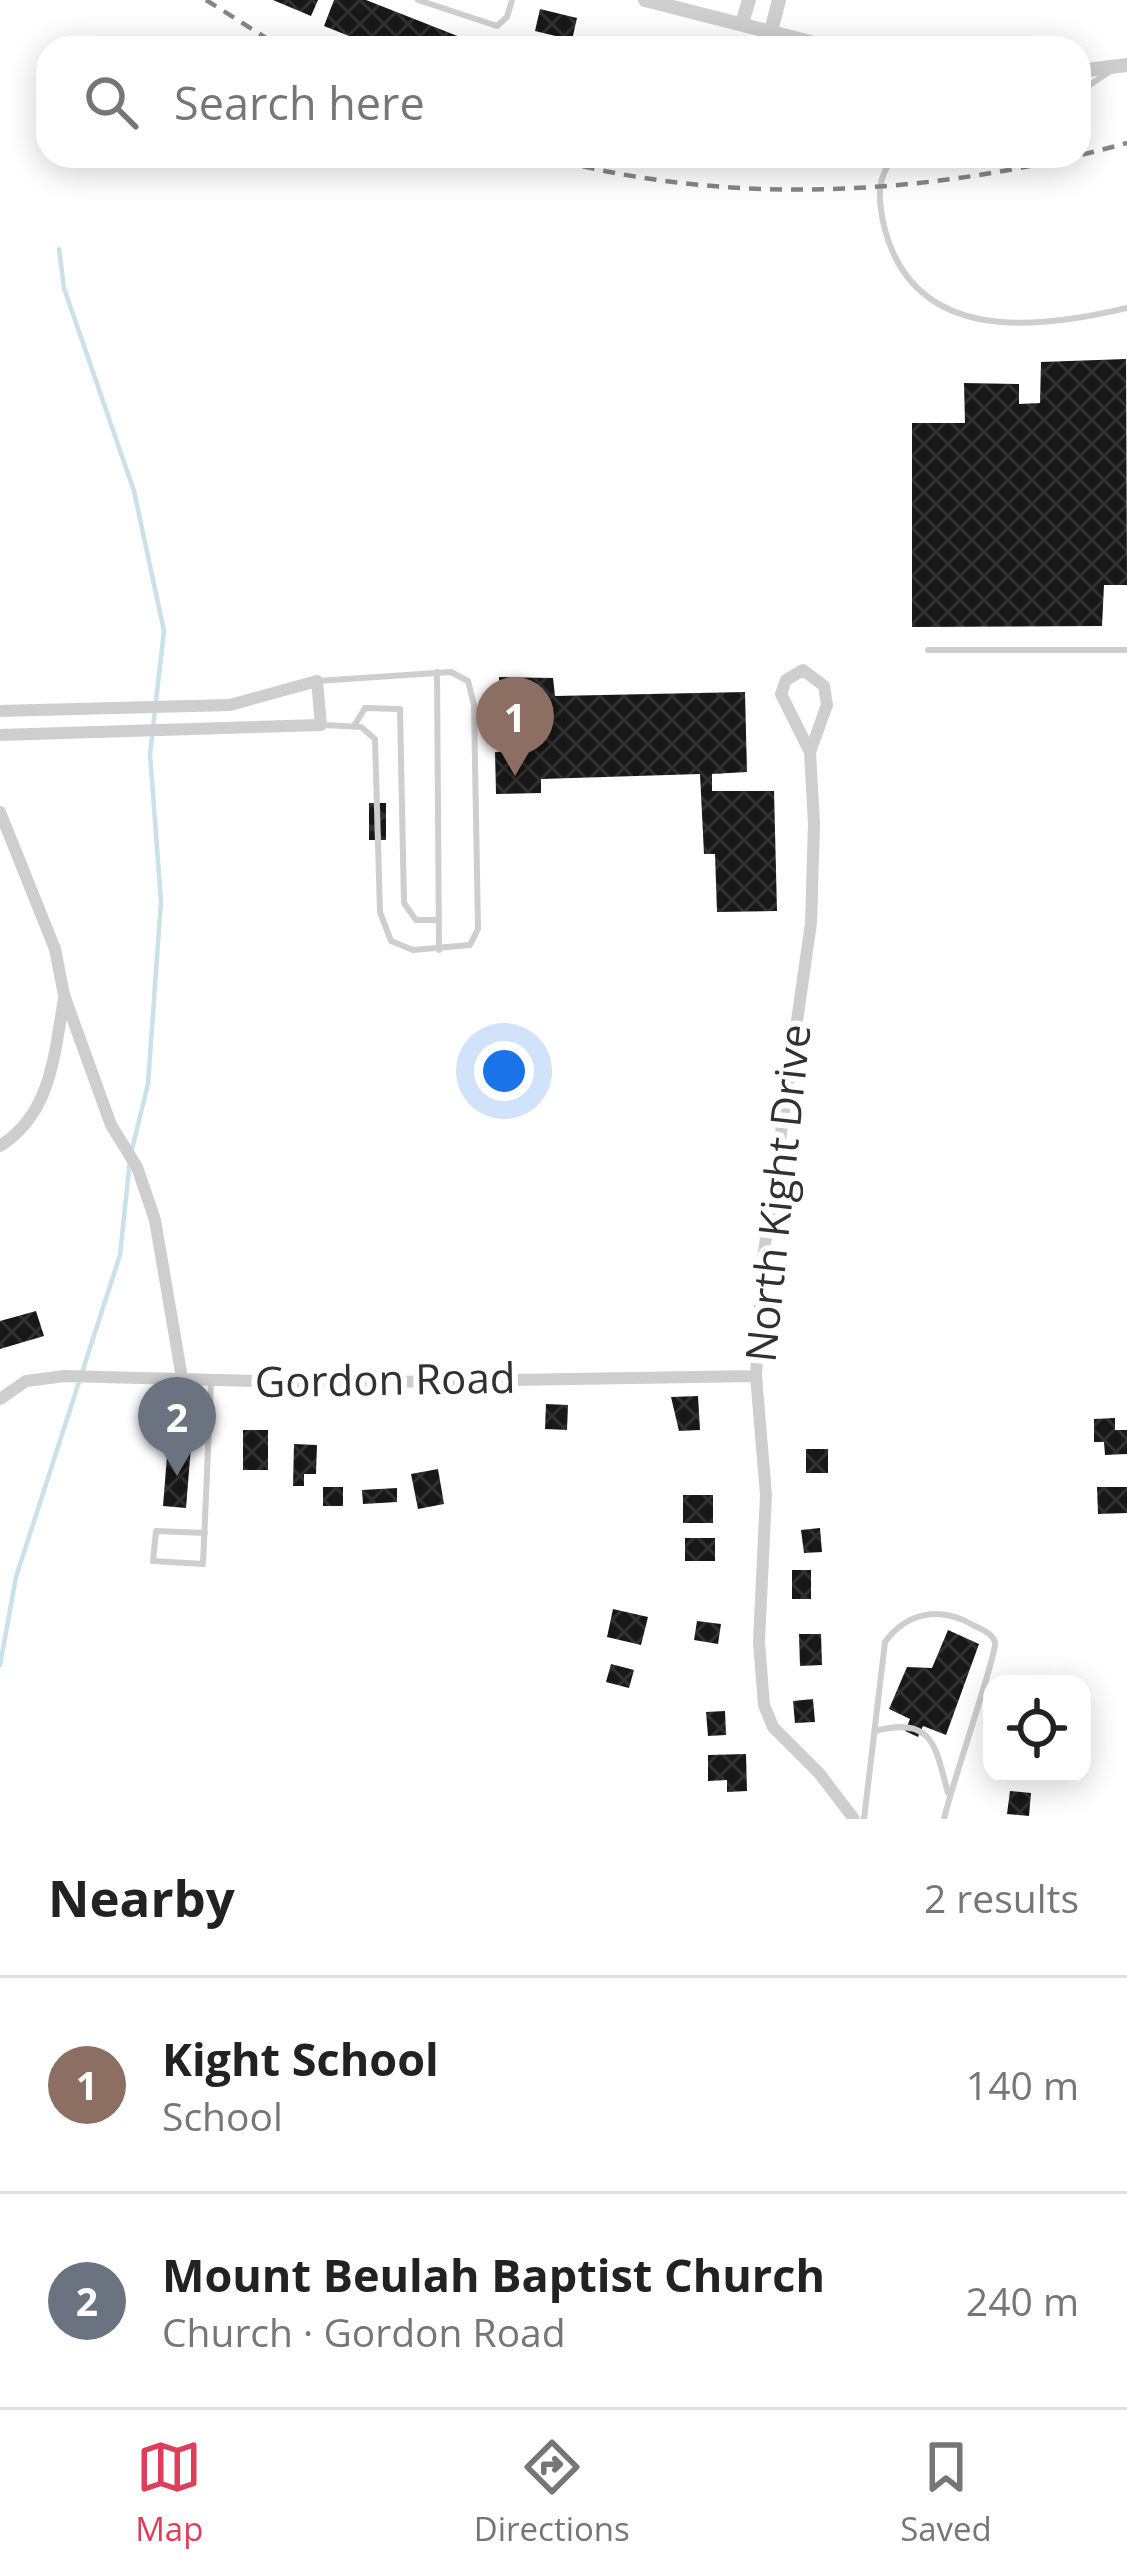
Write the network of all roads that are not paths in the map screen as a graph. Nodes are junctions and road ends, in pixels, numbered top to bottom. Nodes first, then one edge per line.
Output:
1 (418, 0) edge
2 (512, 0) edge
3 (645, 0) edge
4 (749, 0) edge
5 (779, 0) edge
6 (742, 23) junction
7 (771, 31) junction
8 (790, 36) edge
9 (1121, 66) edge
10 (1091, 70) edge
11 (1091, 85) edge
12 (889, 168) edge
13 (1127, 308) edge
14 (928, 650) dead end
15 (1127, 650) edge
16 (436, 672) junction
17 (317, 681) junction
18 (0, 711) edge
19 (321, 725) junction
20 (354, 726) junction
21 (0, 735) edge
22 (810, 752) junction
23 (0, 812) edge
24 (440, 920) junction
25 (440, 950) junction
26 (64, 994) junction
27 (0, 1146) edge
28 (756, 1376) junction
29 (182, 1378) junction
30 (211, 1382) junction
31 (0, 1399) edge
32 (205, 1533) junction
33 (875, 1731) junction
34 (949, 1796) junction
35 (854, 1819) edge
36 (863, 1819) edge
37 (944, 1819) edge

1 - 2 lane
3 - 6 street
4 - 6 street
5 - 7 street
6 - 7 street
7 - 8 street
9 - 10 street
9 - 11 lane
12 - 13 lane
14 - 15 lane
16 - 17 lane
16 - 24 lane
16 - 25 lane
17 - 18 street
17 - 19 street
19 - 20 lane
19 - 21 street
20 - 24 lane
20 - 25 lane
22 - 22 street, North Kight Drive
22 - 28 street, North Kight Drive
23 - 26 street
24 - 25 lane
26 - 27 street
26 - 29 street
28 - 30 street, Gordon Road
28 - 35 street, North Kight Drive
29 - 30 street, Gordon Road
29 - 31 street, Gordon Road
30 - 32 lane
32 - 32 lane
33 - 34 lane
33 - 34 lane
33 - 36 lane
34 - 37 lane

